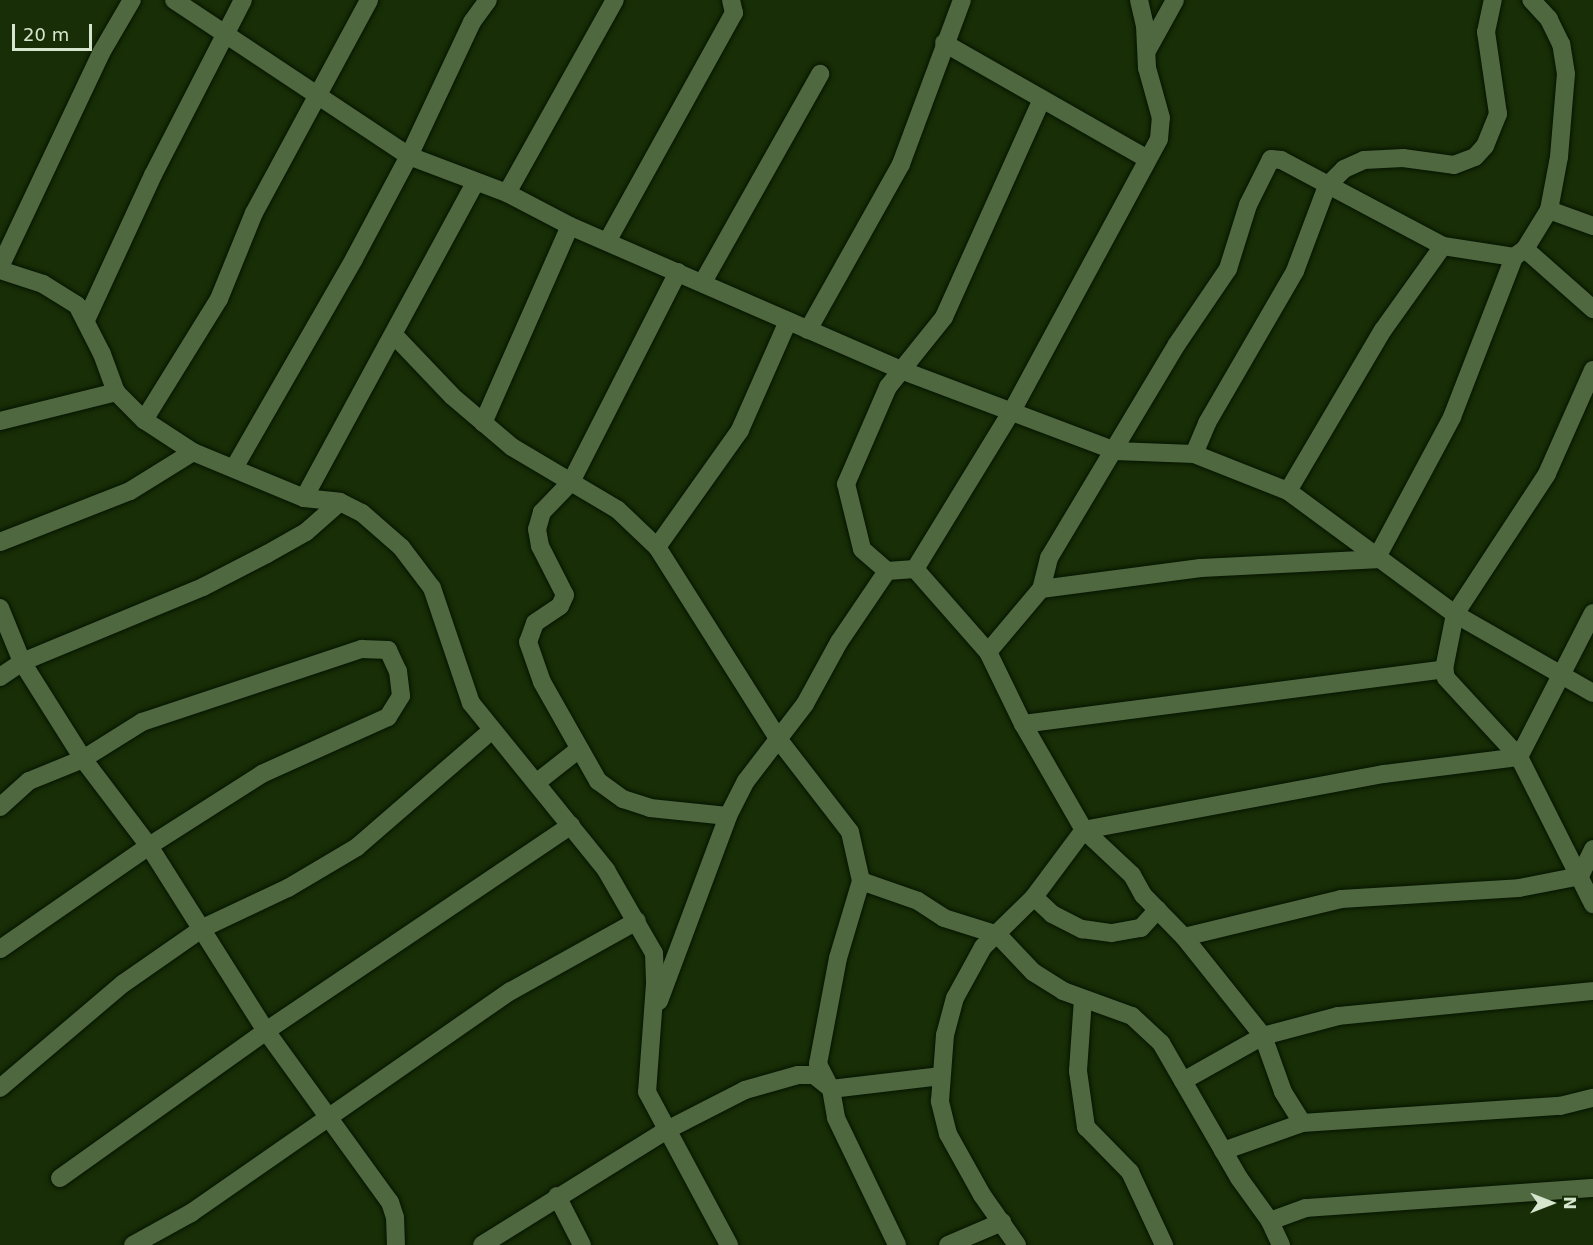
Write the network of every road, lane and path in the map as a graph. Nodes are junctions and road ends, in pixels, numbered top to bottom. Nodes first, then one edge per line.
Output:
1 (132, 0) edge
2 (174, 0) edge
3 (243, 0) edge
4 (369, 0) edge
5 (488, 0) edge
6 (615, 0) edge
7 (962, 0) edge
8 (1139, 0) edge
9 (1175, 0) edge
10 (1493, 0) edge
11 (1531, 0) edge
12 (730, 1) edge
13 (224, 34) junction
14 (944, 44) junction
15 (1148, 49) junction
16 (820, 74) dead end
17 (315, 94) junction
18 (1041, 101) junction
19 (409, 156) junction
20 (1147, 159) junction
21 (476, 183) junction
22 (1327, 186) junction
23 (507, 193) junction
24 (1549, 210) junction
25 (570, 226) junction
26 (1593, 226) edge
27 (608, 240) junction
28 (1443, 246) junction
29 (1520, 253) junction
30 (0, 268) edge
31 (678, 272) junction
32 (703, 282) junction
33 (1593, 309) edge
34 (86, 320) junction
35 (788, 321) junction
36 (808, 330) junction
37 (394, 335) junction
38 (901, 370) junction
39 (1593, 370) edge
40 (116, 392) junction
41 (1012, 411) junction
42 (144, 420) junction
43 (0, 421) edge
44 (483, 423) junction
45 (193, 452) junction
46 (1115, 452) junction
47 (1194, 454) junction
48 (234, 468) junction
49 (571, 482) junction
50 (1288, 491) junction
51 (304, 498) junction
52 (340, 502) junction
53 (0, 542) edge
54 (657, 547) junction
55 (1376, 559) junction
56 (915, 569) junction
57 (887, 571) junction
58 (1041, 589) junction
59 (0, 608) edge
60 (1593, 613) edge
61 (1455, 614) junction
62 (988, 652) junction
63 (22, 662) junction
64 (1444, 669) junction
65 (1563, 672) junction
66 (0, 677) edge
67 (1593, 693) edge
68 (1023, 724) junction
69 (492, 730) junction
70 (779, 740) junction
71 (578, 750) junction
72 (1519, 757) junction
73 (83, 759) junction
74 (536, 783) junction
75 (0, 807) edge
76 (728, 816) junction
77 (571, 825) junction
78 (1084, 830) junction
79 (149, 846) junction
80 (1593, 849) edge
81 (1580, 876) junction
82 (861, 881) junction
83 (1034, 897) junction
84 (1593, 904) edge
85 (1158, 909) junction
86 (637, 921) junction
87 (203, 928) junction
88 (998, 935) junction
89 (1184, 937) junction
90 (0, 949) edge
91 (1593, 991) edge
92 (1083, 999) junction
93 (652, 1019) junction
94 (266, 1031) junction
95 (1263, 1036) junction
96 (940, 1076) junction
97 (1183, 1081) junction
98 (0, 1088) edge
99 (831, 1089) junction
100 (1593, 1098) edge
101 (331, 1116) junction
102 (1302, 1123) junction
103 (665, 1131) junction
104 (1223, 1151) junction
105 (60, 1178) dead end
106 (1593, 1188) edge
107 (557, 1196) junction
108 (1270, 1221) junction
109 (1002, 1222) junction
110 (134, 1245) edge
111 (396, 1245) edge
112 (482, 1245) edge
113 (582, 1245) edge
114 (729, 1245) edge
115 (897, 1245) edge
116 (948, 1245) edge
117 (1017, 1245) edge
118 (1164, 1245) edge
119 (1281, 1245) edge

1 - 30 street
2 - 13 street
3 - 13 street
4 - 17 street
5 - 19 street
6 - 23 street
7 - 14 street
8 - 15 street
9 - 15 street
10 - 22 street
11 - 24 street
12 - 27 street
13 - 17 street
13 - 34 street
14 - 18 street
14 - 36 street
15 - 20 street
16 - 32 street
17 - 19 street
17 - 42 street
18 - 20 street
18 - 38 street
19 - 21 street
19 - 48 street
20 - 41 street
21 - 23 street
21 - 37 street
22 - 28 street
22 - 46 street
22 - 47 street
23 - 25 street
24 - 26 street
24 - 29 street
25 - 27 street
25 - 44 street
27 - 31 street
28 - 29 street
28 - 50 street
29 - 33 street
29 - 55 street
30 - 34 street
31 - 32 street
31 - 49 street
32 - 35 street
34 - 40 street
35 - 36 street
35 - 54 street
36 - 38 street
37 - 44 street
37 - 51 street
38 - 41 street
38 - 57 street
39 - 61 street
40 - 42 street
40 - 43 street
41 - 46 street
41 - 56 street
42 - 45 street
44 - 49 street
45 - 48 street
45 - 53 street
46 - 47 street
46 - 58 street
47 - 50 street
48 - 51 street
49 - 54 street
49 - 71 street
50 - 55 street
51 - 52 street
52 - 63 street
52 - 69 street
54 - 70 street
55 - 58 street
55 - 61 street
56 - 57 street
56 - 62 street
57 - 70 street
58 - 62 street
59 - 63 street
60 - 65 street
61 - 64 street
61 - 65 street
62 - 68 street
63 - 66 street
63 - 73 street
64 - 68 street
64 - 72 street
65 - 67 street
65 - 72 street
68 - 78 street
69 - 74 street
69 - 87 street
70 - 76 street
70 - 82 street
71 - 74 street
71 - 76 street
72 - 78 street
72 - 81 street
73 - 75 street
73 - 79 street
73 - 79 street
74 - 77 street
76 - 93 street
77 - 86 street
77 - 94 street
78 - 83 street
78 - 85 street
79 - 87 street
79 - 90 street
80 - 81 street
81 - 84 street
81 - 89 street
82 - 88 street
82 - 99 street
83 - 85 street
83 - 88 street
85 - 89 street
86 - 93 street
86 - 101 street
87 - 94 street
87 - 98 street
88 - 92 street
88 - 96 street
89 - 95 street
91 - 95 street
92 - 97 street
92 - 118 street
93 - 103 street
94 - 101 street
94 - 105 street
95 - 97 street
95 - 102 street
96 - 99 street
96 - 109 street
97 - 104 street
99 - 103 street
99 - 115 street
100 - 102 street
101 - 110 street
101 - 111 street
102 - 104 street
103 - 107 street
103 - 114 street
104 - 108 street
106 - 108 street
107 - 112 street
107 - 113 street
108 - 119 street
109 - 116 street
109 - 117 street

